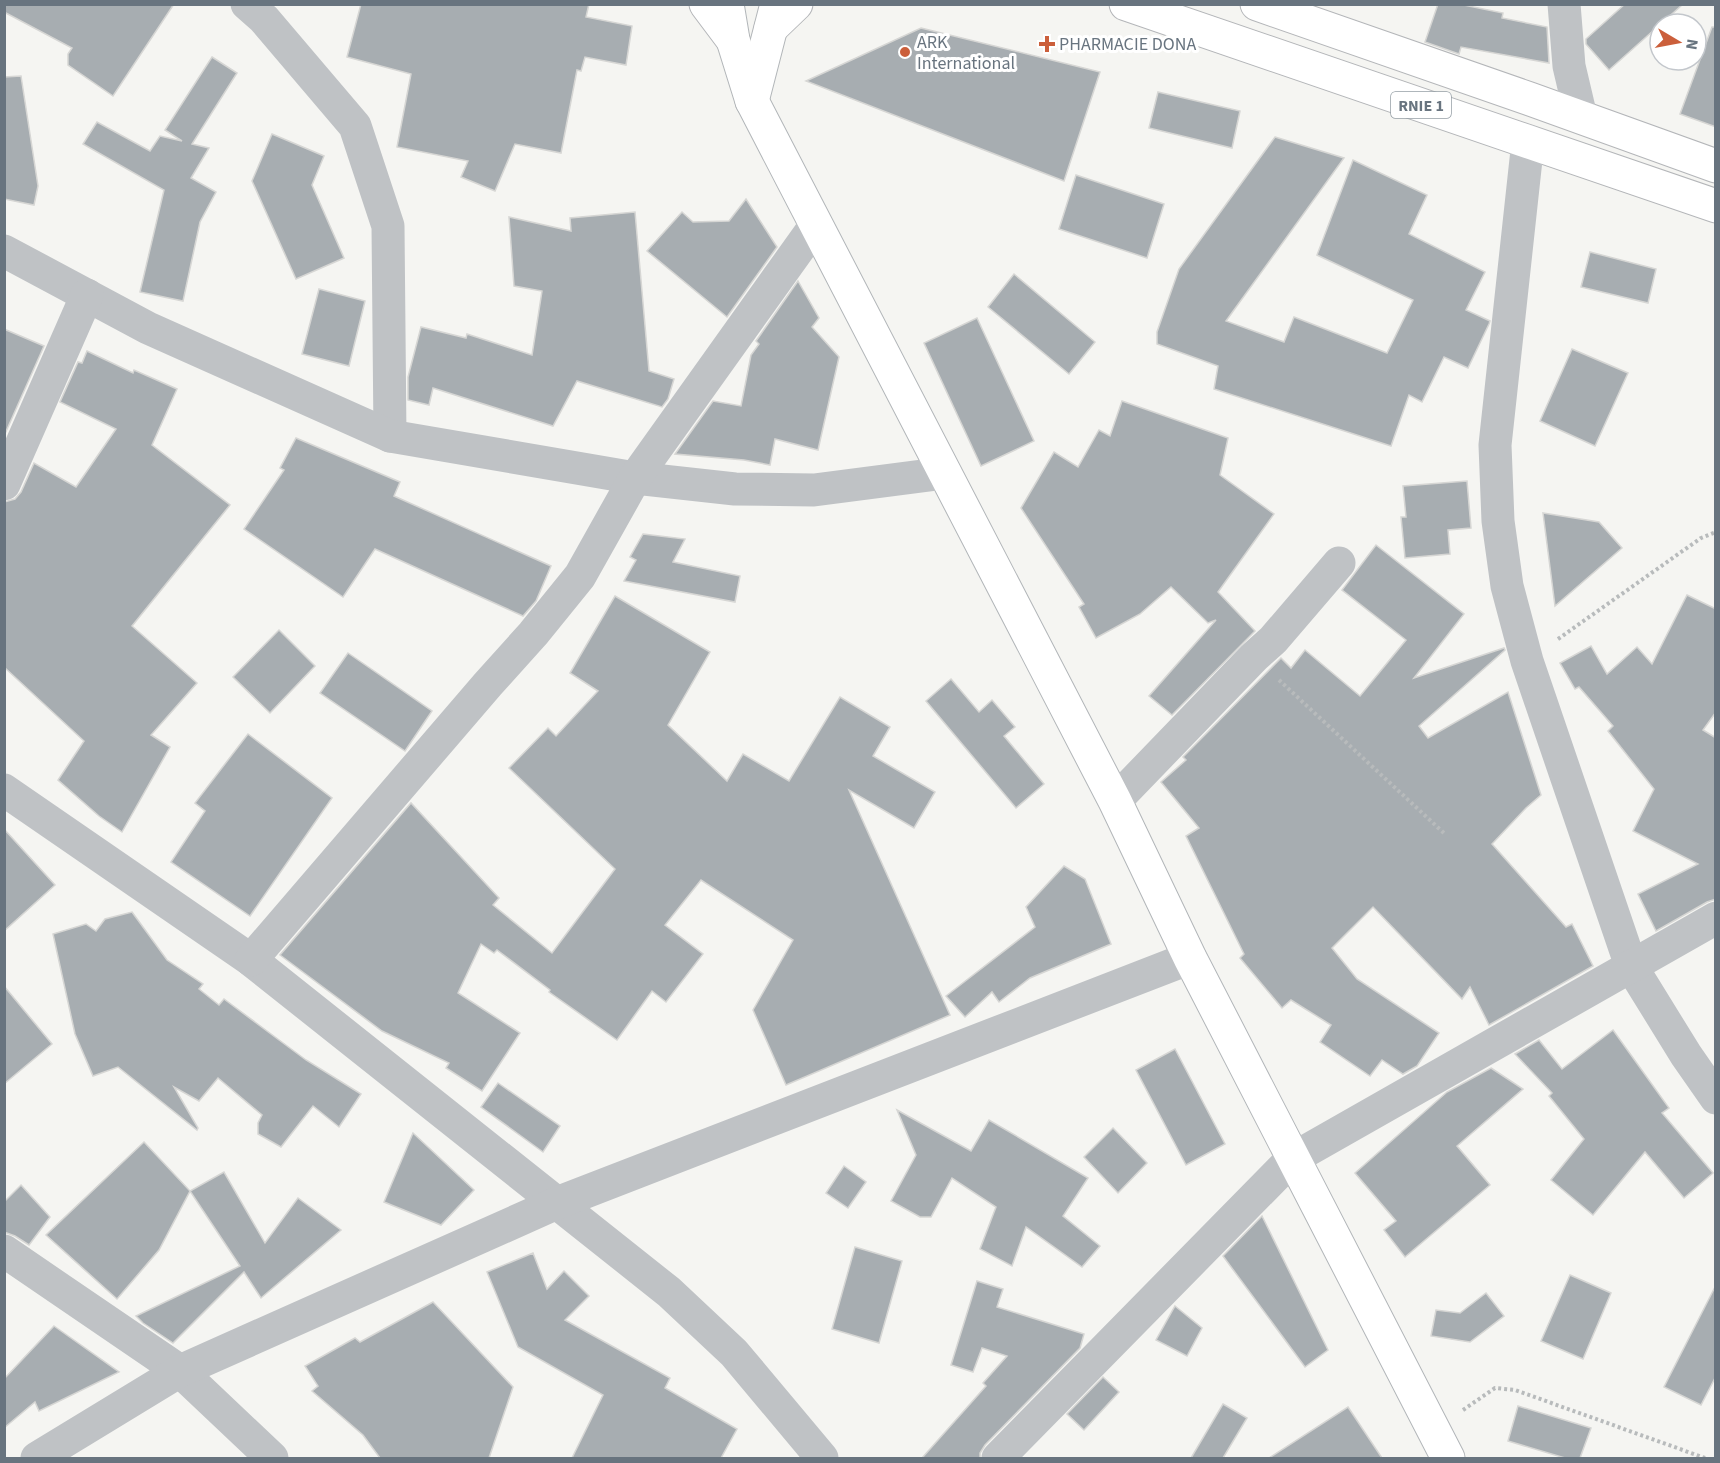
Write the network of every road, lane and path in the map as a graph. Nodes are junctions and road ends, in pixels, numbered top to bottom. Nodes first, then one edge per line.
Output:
1 (247, 4) edge
2 (706, 4) edge
3 (727, 4) edge
4 (796, 4) edge
5 (1126, 4) edge
6 (1257, 4) edge
7 (1564, 4) edge
8 (774, 16) edge
9 (733, 40) junction
10 (752, 101) junction
11 (1581, 117) junction
12 (1528, 141) junction
13 (1716, 166) edge
14 (1716, 207) edge
15 (816, 226) junction
16 (4, 251) edge
17 (87, 295) junction
18 (390, 436) junction
19 (945, 473) junction
20 (635, 478) junction
21 (4, 484) edge
22 (1716, 532) edge
23 (1339, 563) dead end
24 (1254, 657) junction
25 (1527, 661) junction
26 (4, 790) edge
27 (1115, 801) junction
28 (1446, 835) dead end
29 (1716, 918) edge
30 (1190, 958) junction
31 (251, 960) junction
32 (1631, 966) junction
33 (1716, 1098) edge
34 (1292, 1160) junction
35 (557, 1203) junction
36 (4, 1251) edge
37 (180, 1371) junction
38 (1432, 1430) junction
39 (37, 1458) edge
40 (272, 1458) edge
41 (822, 1458) edge
42 (998, 1458) edge
43 (1448, 1458) edge
44 (1705, 1458) edge

1 - 18 street
2 - 9 main road
3 - 9 main road
4 - 8 main road
5 - 12 main road, RNIE 1
6 - 11 main road, RNIE 1
7 - 11 street
8 - 10 main road
9 - 10 main road
10 - 15 main road
11 - 13 main road, RNIE 1
12 - 14 main road, RNIE 1
12 - 25 street
15 - 19 main road
15 - 20 street
16 - 17 street
17 - 18 street
17 - 21 street
18 - 20 street
19 - 20 street
19 - 27 main road
20 - 31 street
22 - 25 path
23 - 24 street
24 - 27 street
24 - 28 path
25 - 32 street
26 - 31 street
27 - 30 main road
29 - 32 street
30 - 34 main road
30 - 35 street
31 - 35 street
32 - 33 street
32 - 34 street
34 - 38 main road
34 - 42 street
35 - 37 street
35 - 41 street
36 - 37 street
37 - 39 street
37 - 40 street
38 - 43 main road
38 - 44 path

